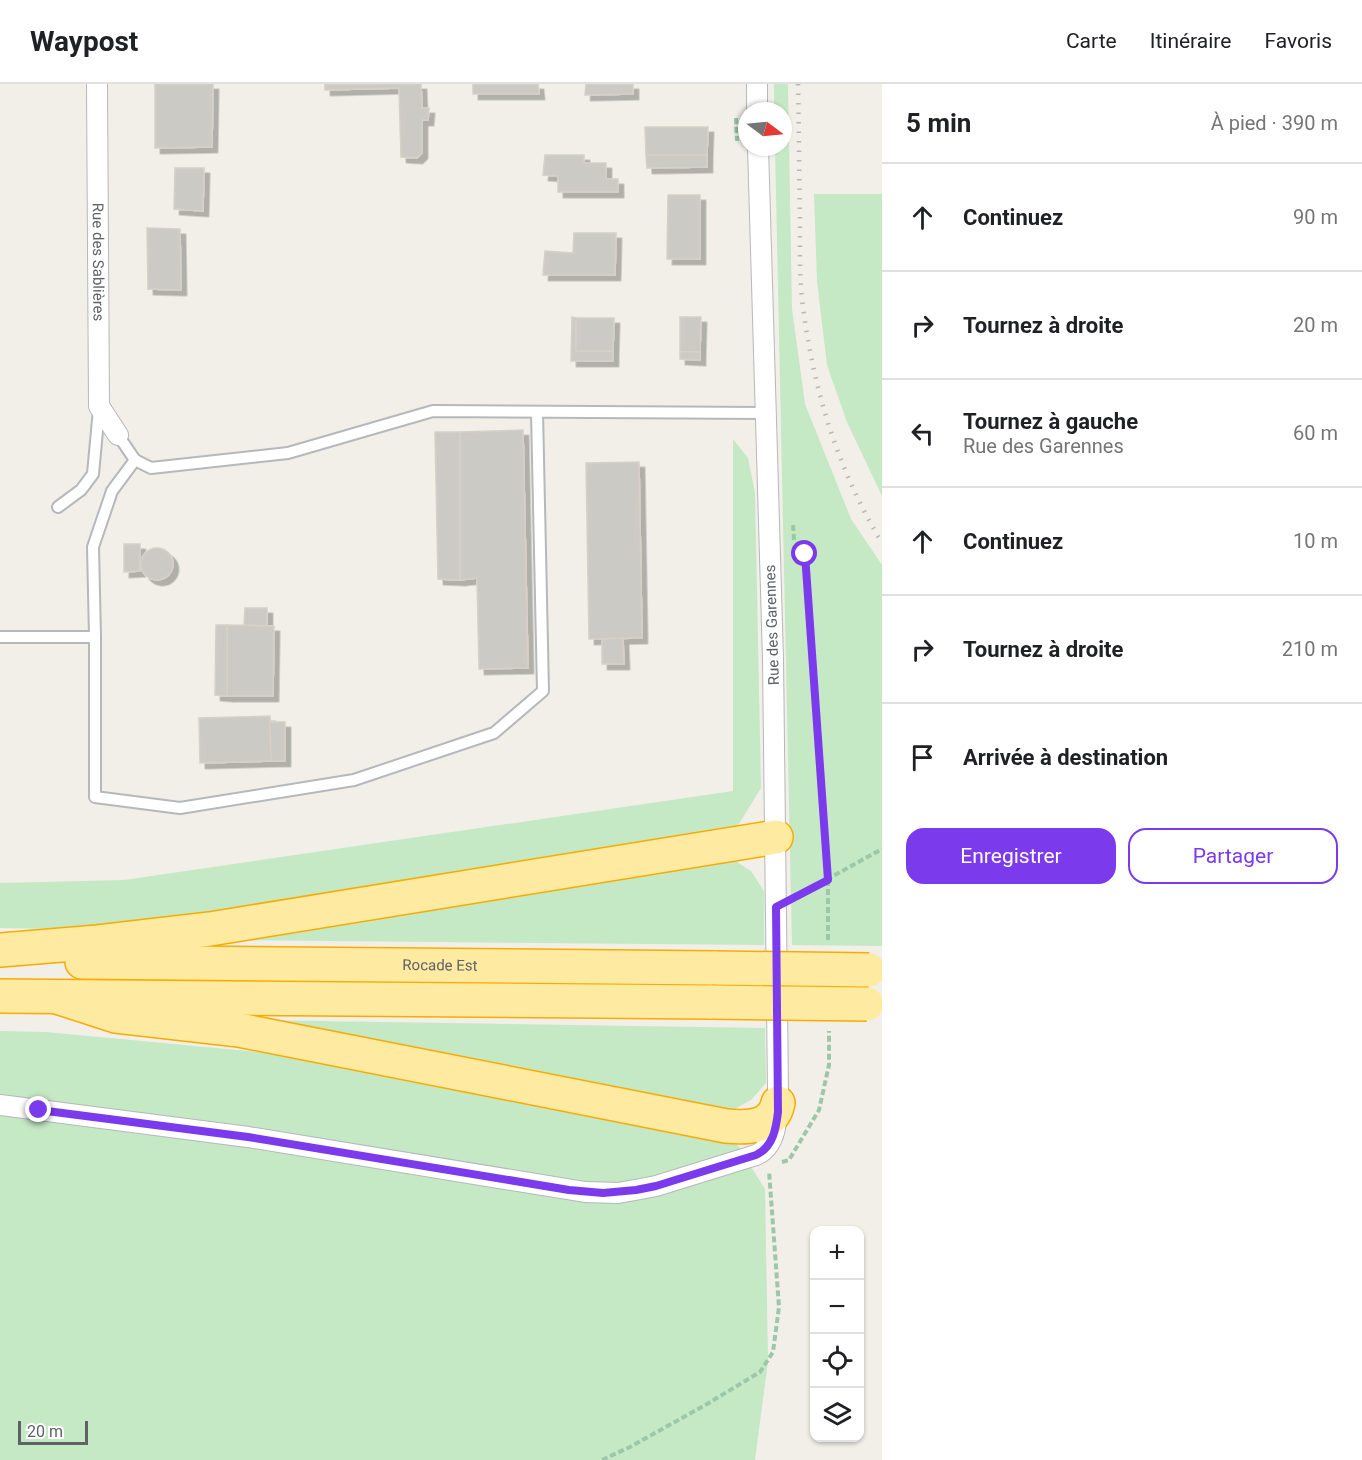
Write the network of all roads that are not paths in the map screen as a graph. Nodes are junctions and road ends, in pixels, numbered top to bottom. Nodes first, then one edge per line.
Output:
1 (97, 84) edge
2 (757, 84) edge
3 (757, 102) edge
4 (758, 156) edge
5 (99, 406) junction
6 (537, 412) junction
7 (766, 413) junction
8 (118, 435) joint
9 (135, 460) junction
10 (58, 507) dead end
11 (0, 637) edge
12 (95, 637) junction
13 (776, 837) junction
14 (0, 950) edge
15 (0, 961) edge
16 (876, 970) edge
17 (0, 996) edge
18 (57, 997) junction
19 (875, 1004) edge
20 (778, 1103) junction
21 (0, 1105) edge

1 - 5 street, Rue des Sablières
2 - 3 street
4 - 7 street, Rue des Garennes
5 - 8 street
5 - 10 lane
6 - 7 lane
6 - 9 lane
6 - 12 lane
7 - 13 street, Rue des Garennes
8 - 9 lane
9 - 12 lane
11 - 12 lane
13 - 14 highway
13 - 20 street, Rue des Garennes
15 - 16 highway, Rocade Est, bridge
17 - 18 highway
18 - 19 highway, bridge
18 - 20 highway
20 - 21 street, Rue des Garennes

